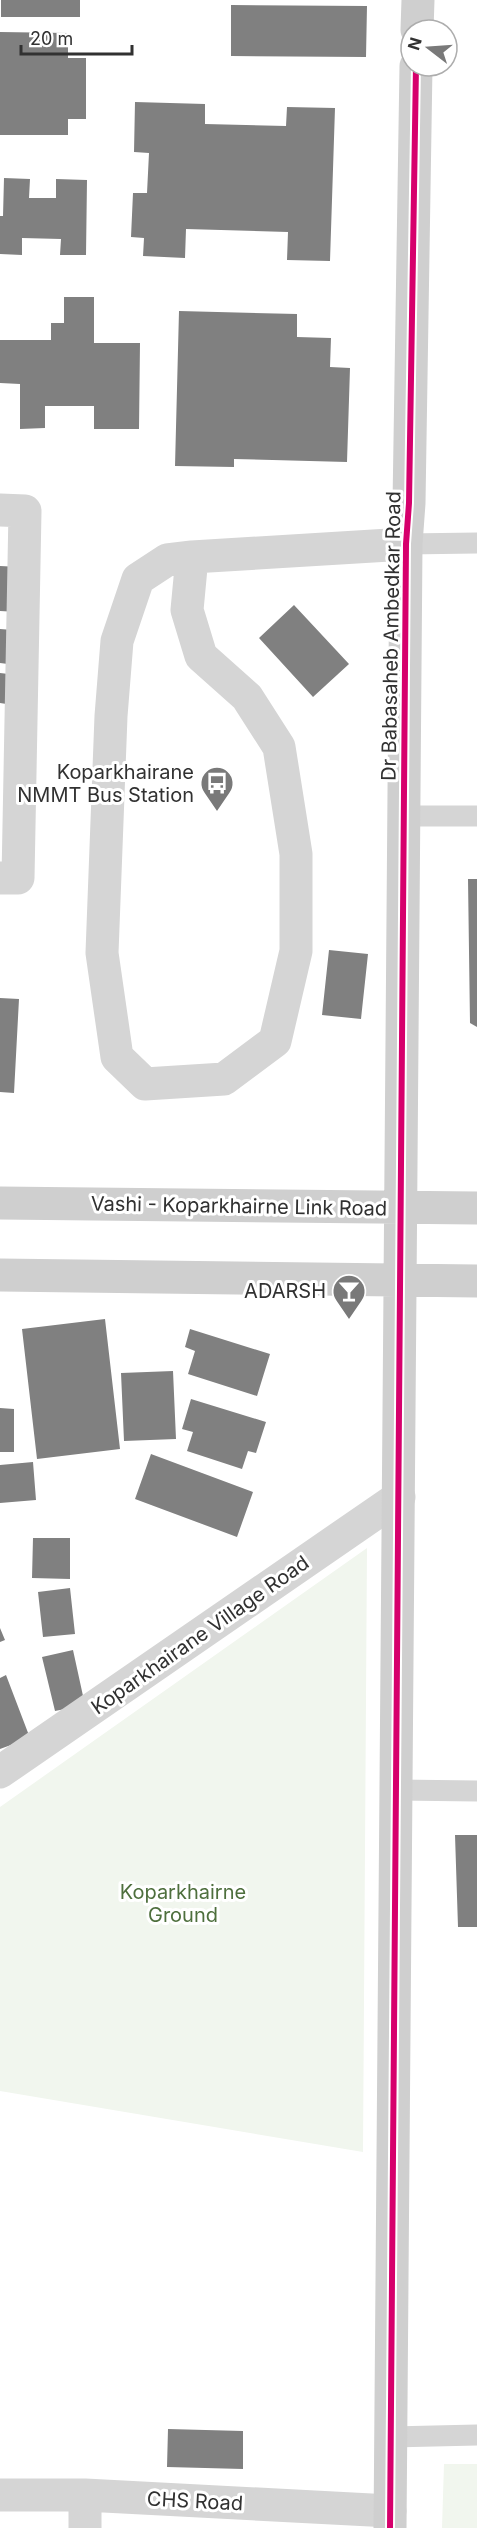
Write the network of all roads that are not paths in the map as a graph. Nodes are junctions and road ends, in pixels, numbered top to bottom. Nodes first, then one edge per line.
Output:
1 (418, 0) edge
2 (417, 18) edge
3 (416, 78) edge
4 (0, 510) edge
5 (477, 543) edge
6 (406, 544) junction
7 (192, 557) junction
8 (405, 816) junction
9 (477, 816) edge
10 (0, 878) edge
11 (0, 1203) edge
12 (402, 1207) junction
13 (477, 1208) edge
14 (0, 1275) edge
15 (402, 1281) junction
16 (477, 1281) edge
17 (399, 1497) junction
18 (0, 1772) edge
19 (397, 1790) junction
20 (477, 1791) edge
21 (477, 2435) edge
22 (391, 2437) junction
23 (0, 2495) edge
24 (85, 2495) junction
25 (390, 2519) edge
26 (85, 2528) edge

1 - 2 street
3 - 6 street, Dr Babasaheb Ambedkar Road
4 - 10 street
5 - 6 lane
6 - 7 street
6 - 8 street, Dr Babasaheb Ambedkar Road
7 - 7 street
8 - 9 lane
8 - 12 street, Dr Babasaheb Ambedkar Road
11 - 12 street, Vashi - Koparkhairne Link Road
12 - 13 street, Vashi - Koparkhairne Link Road
12 - 15 street, Dr Babasaheb Ambedkar Road
14 - 15 street
15 - 16 street
15 - 17 street, Dr Babasaheb Ambedkar Road
17 - 18 street, Koparkhairane Village Road
17 - 19 street, Dr Babasaheb Ambedkar Road
19 - 20 lane
19 - 22 street, Dr Babasaheb Ambedkar Road
21 - 22 lane
22 - 25 street, Dr Babasaheb Ambedkar Road
23 - 24 street, CHS Road
24 - 25 street, CHS Road
24 - 26 street

